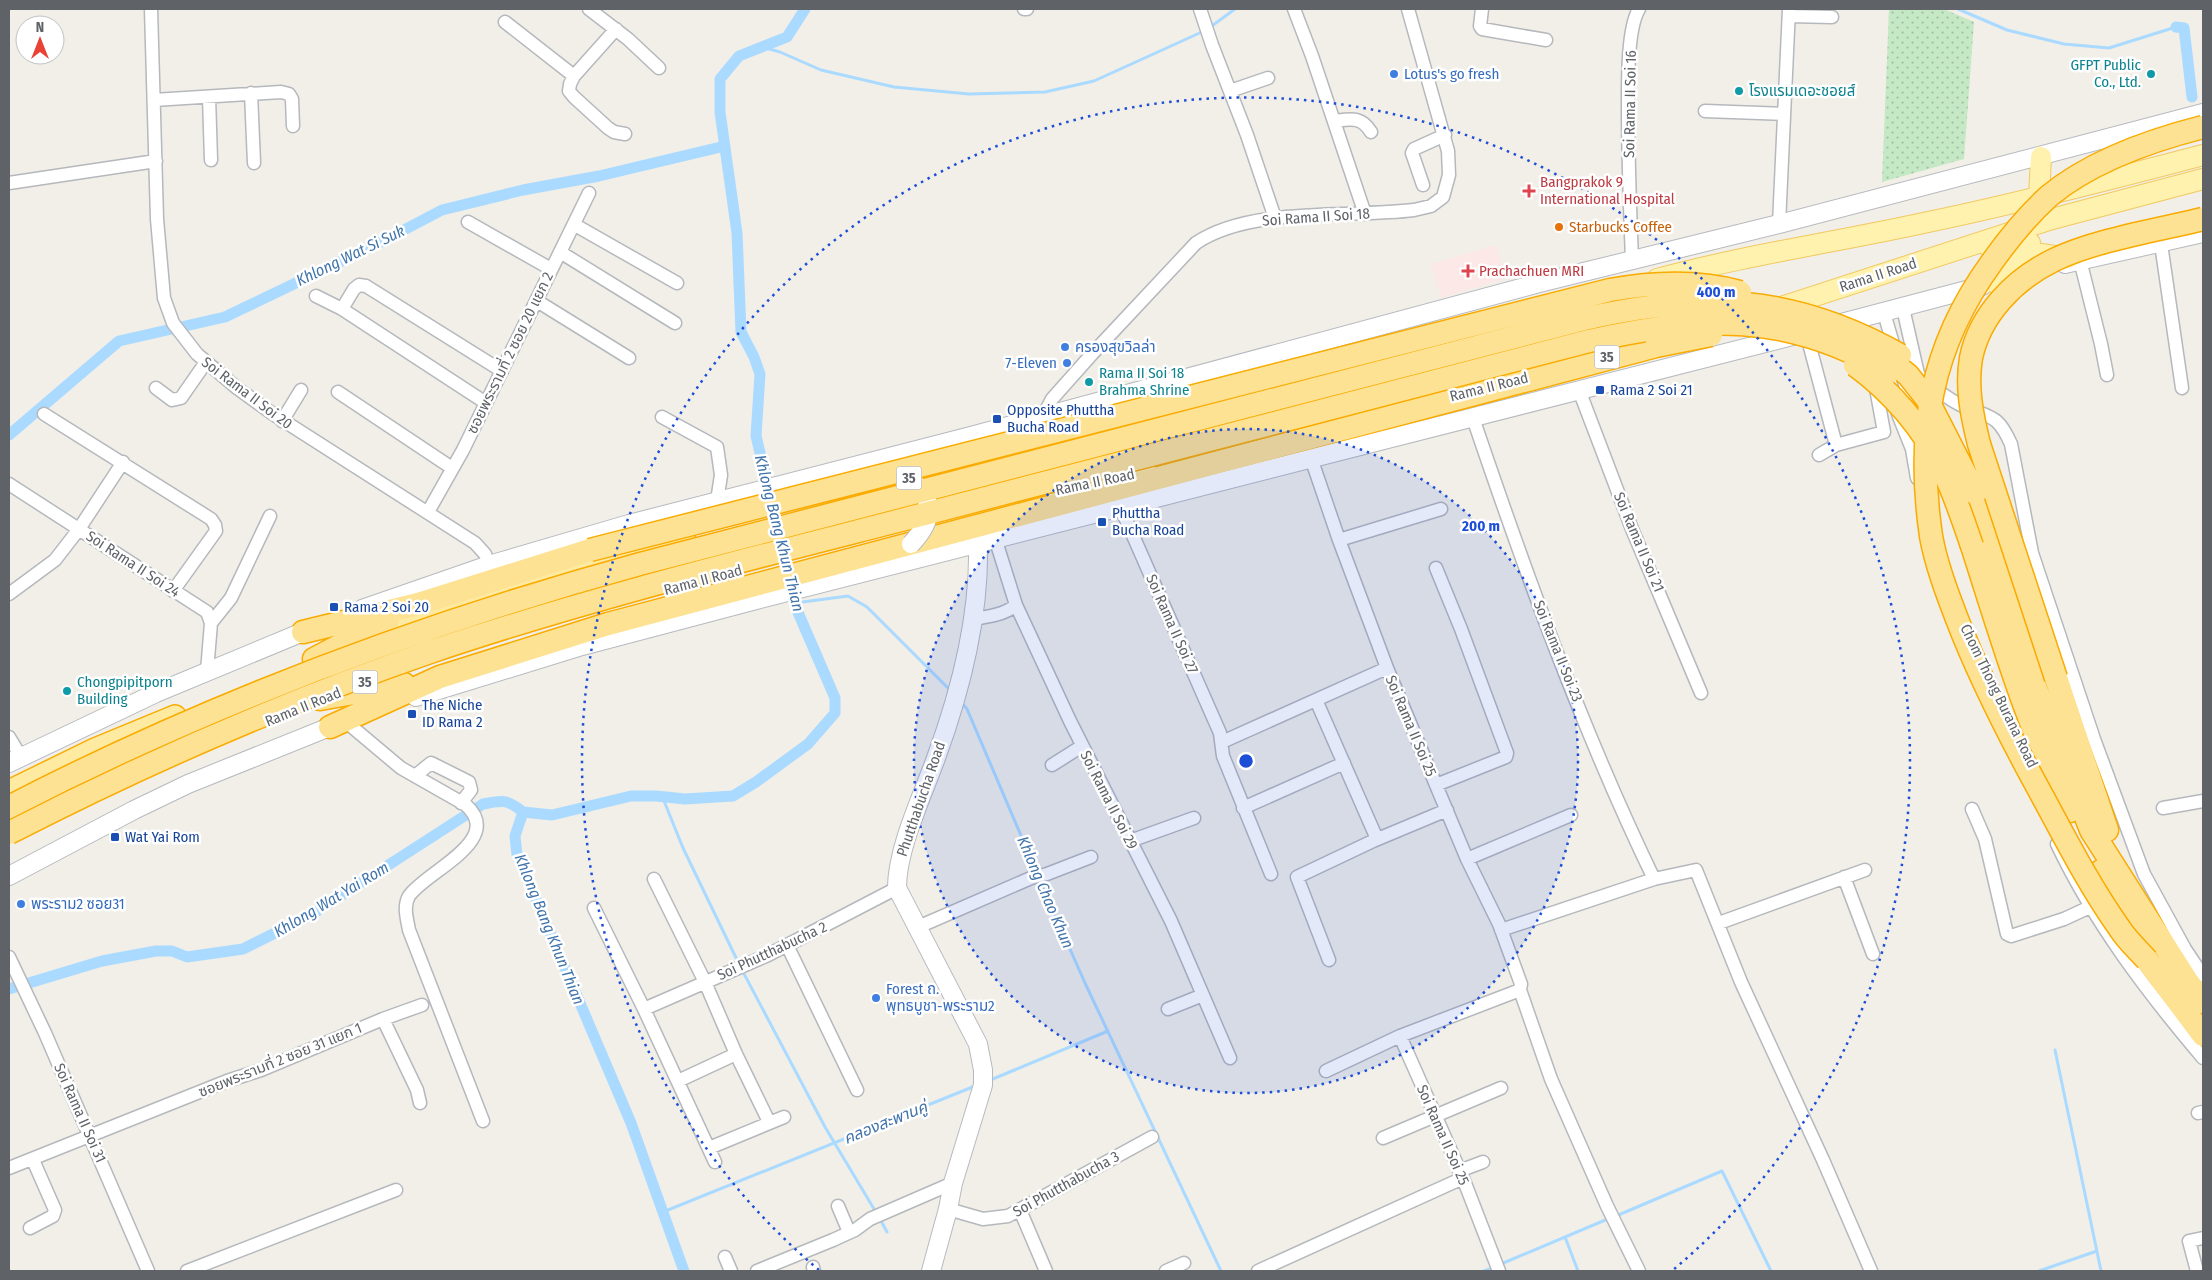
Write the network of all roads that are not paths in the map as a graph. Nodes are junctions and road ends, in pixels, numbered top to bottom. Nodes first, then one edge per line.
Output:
1 (151, 9) edge
2 (589, 9) edge
3 (1200, 9) edge
4 (1294, 9) edge
5 (1408, 9) edge
6 (1482, 9) edge
7 (1639, 9) edge
8 (1789, 12) edge
9 (1832, 17) dead end
10 (505, 22) dead end
11 (616, 29) junction
12 (1546, 40) dead end
13 (659, 68) dead end
14 (574, 76) junction
15 (1268, 78) dead end
16 (1230, 91) junction
17 (251, 93) junction
18 (209, 97) junction
19 (154, 100) junction
20 (1705, 111) dead end
21 (2203, 113) edge
22 (1784, 114) junction
23 (1334, 122) junction
24 (293, 126) dead end
25 (2203, 127) edge
26 (1371, 132) dead end
27 (625, 134) dead end
28 (1444, 135) junction
29 (2203, 155) edge
30 (2041, 156) junction
31 (211, 160) dead end
32 (156, 161) junction
33 (254, 163) dead end
34 (2203, 179) edge
35 (9, 182) edge
36 (1423, 185) dead end
37 (589, 193) dead end
38 (2039, 198) junction
39 (1365, 214) junction
40 (1275, 218) junction
41 (2052, 219) junction
42 (2203, 219) edge
43 (468, 222) dead end
44 (1779, 224) junction
45 (575, 225) junction
46 (2203, 233) edge
47 (1972, 244) junction
48 (2161, 244) junction
49 (2024, 251) junction
50 (560, 252) junction
51 (1632, 260) junction
52 (2080, 260) junction
53 (551, 269) junction
54 (1995, 283) junction
55 (677, 284) dead end
56 (316, 296) dead end
57 (537, 301) junction
58 (1903, 308) junction
59 (342, 309) junction
60 (1876, 315) junction
61 (675, 323) dead end
62 (1816, 330) junction
63 (629, 358) dead end
64 (206, 362) junction
65 (1888, 367) junction
66 (502, 371) junction
67 (2107, 375) dead end
68 (156, 388) dead end
69 (2182, 388) dead end
70 (301, 390) dead end
71 (1579, 390) junction
72 (338, 392) dead end
73 (486, 403) junction
74 (44, 414) dead end
75 (1043, 416) junction
76 (662, 417) dead end
77 (1473, 418) junction
78 (282, 421) junction
79 (1836, 445) junction
80 (1819, 455) dead end
81 (996, 456) junction
82 (1311, 458) junction
83 (123, 462) junction
84 (452, 468) junction
85 (894, 472) junction
86 (9, 485) edge
87 (723, 499) junction
88 (1001, 502) junction
89 (1120, 506) junction
90 (1442, 509) dead end
91 (428, 512) junction
92 (270, 516) dead end
93 (79, 529) junction
94 (996, 538) junction
95 (1339, 540) junction
96 (978, 543) junction
97 (911, 544) junction
98 (489, 565) junction
99 (1436, 568) dead end
100 (173, 591) junction
101 (9, 594) edge
102 (418, 604) junction
103 (1016, 605) junction
104 (972, 619) junction
105 (211, 623) junction
106 (303, 632) junction
107 (314, 659) junction
108 (1387, 668) junction
109 (207, 670) junction
110 (440, 677) junction
111 (1701, 693) dead end
112 (320, 699) junction
113 (1316, 700) junction
114 (337, 724) junction
115 (9, 737) edge
116 (1222, 742) junction
117 (1082, 746) junction
118 (15, 760) edge
119 (1344, 763) junction
120 (1052, 765) dead end
121 (415, 776) junction
122 (1436, 785) junction
123 (9, 791) edge
124 (2203, 801) edge
125 (464, 804) junction
126 (9, 807) edge
127 (1243, 808) junction
128 (2163, 808) dead end
129 (1972, 809) dead end
130 (1447, 810) junction
131 (1571, 815) dead end
132 (1194, 818) dead end
133 (9, 833) edge
134 (1377, 839) junction
135 (1130, 841) junction
136 (9, 843) edge
137 (1091, 857) dead end
138 (1467, 859) junction
139 (1865, 870) dead end
140 (1271, 874) dead end
141 (9, 876) edge
142 (1844, 877) junction
143 (654, 879) dead end
144 (1654, 879) junction
145 (2125, 883) junction
146 (897, 888) junction
147 (2090, 907) junction
148 (594, 908) dead end
149 (1719, 924) junction
150 (918, 927) junction
151 (1501, 930) junction
152 (787, 945) junction
153 (1873, 954) dead end
154 (9, 957) edge
155 (1329, 960) dead end
156 (2147, 960) junction
157 (2203, 976) edge
158 (705, 982) junction
159 (1520, 990) junction
160 (1204, 995) junction
161 (2203, 1002) edge
162 (422, 1004) dead end
163 (644, 1008) junction
164 (1168, 1009) dead end
165 (384, 1019) junction
166 (1400, 1036) junction
167 (2203, 1036) edge
168 (2203, 1041) edge
169 (736, 1054) junction
170 (1230, 1058) dead end
171 (2203, 1058) edge
172 (1326, 1071) dead end
173 (678, 1081) junction
174 (1501, 1088) dead end
175 (857, 1090) dead end
176 (420, 1103) dead end
177 (1436, 1116) junction
178 (784, 1117) dead end
179 (483, 1121) dead end
180 (769, 1122) junction
181 (90, 1136) junction
182 (1152, 1137) dead end
183 (1383, 1138) dead end
184 (709, 1148) junction
185 (33, 1160) junction
186 (715, 1162) dead end
187 (1483, 1162) dead end
188 (9, 1168) edge
189 (1461, 1175) junction
190 (953, 1182) junction
191 (396, 1190) dead end
192 (838, 1206) dead end
193 (948, 1209) junction
194 (1020, 1210) junction
195 (30, 1228) dead end
196 (848, 1232) junction
197 (2203, 1238) edge
198 (726, 1258) dead end
199 (1184, 1263) dead end
200 (148, 1271) edge
201 (187, 1271) edge
202 (731, 1271) edge
203 (757, 1271) edge
204 (931, 1271) edge
205 (1046, 1271) edge
206 (1166, 1271) edge
207 (1258, 1271) edge
208 (1499, 1271) edge
209 (1639, 1271) edge
210 (1871, 1271) edge
211 (2197, 1271) edge

1 - 19 street, Soi Rama II Soi 20
2 - 11 street
3 - 16 street
4 - 23 street
5 - 28 street, Soi Rama II Soi 18
6 - 12 street
7 - 51 street, Soi Rama II Soi 16
8 - 9 street
8 - 22 street
10 - 14 street
11 - 13 street
11 - 14 street
14 - 27 street
15 - 16 street
16 - 40 street
17 - 18 street
17 - 24 street
17 - 33 street
18 - 19 street
18 - 31 street
19 - 32 street, Soi Rama II Soi 20
20 - 22 street
21 - 30 main road, 35
22 - 44 street
23 - 26 street
23 - 39 street
25 - 156 highway, bridge
28 - 36 street
28 - 39 street, Soi Rama II Soi 18
29 - 38 main road, 35
30 - 38 main road
30 - 44 main road, 35
32 - 35 street
32 - 64 street, Soi Rama II Soi 20
34 - 41 main road, Rama II Road / 35
37 - 45 street, ซอยพระรามที่ 2 ซอย 20 แยก 2
38 - 81 main road, 35
39 - 40 street, Soi Rama II Soi 18
40 - 75 street, Soi Rama II Soi 18
41 - 47 main road, Rama II Road / 35
41 - 49 main road
42 - 145 highway, bridge
43 - 53 street
44 - 51 main road, 35
45 - 50 street, ซอยพระรามที่ 2 ซอย 20 แยก 2
45 - 55 street
46 - 48 main road, Rama II Road / 35
47 - 49 main road
47 - 88 main road, Rama II Road / 35
48 - 52 main road, Rama II Road / 35
48 - 69 street
49 - 52 main road
49 - 54 main road
50 - 53 street, ซอยพระรามที่ 2 ซอย 20 แยก 2
50 - 61 street
51 - 75 main road, 35
52 - 54 main road, Rama II Road / 35
52 - 67 street
53 - 57 street, ซอยพระรามที่ 2 ซอย 20 แยก 2
54 - 58 main road, Rama II Road / 35
56 - 59 street
57 - 63 street
57 - 66 street, ซอยพระรามที่ 2 ซอย 20 แยก 2
58 - 60 main road, Rama II Road / 35
58 - 157 street
59 - 66 street
59 - 73 street
60 - 62 main road, Rama II Road / 35
60 - 65 street
60 - 168 street, Chom Thong Burana Road
62 - 65 highway, bridge
62 - 65 highway, bridge
62 - 71 main road, Rama II Road / 35
62 - 79 street
62 - 85 highway, bridge
62 - 97 highway, bridge
62 - 126 highway, bridge
62 - 133 highway, bridge
64 - 68 street
64 - 78 street, Soi Rama II Soi 20
65 - 79 street
65 - 147 street, Chom Thong Burana Road
66 - 73 street, ซอยพระรามที่ 2 ซอย 20 แยก 2
70 - 78 street
71 - 77 main road, Rama II Road / 35
71 - 111 street, Soi Rama II Soi 21
72 - 84 street
73 - 84 street, ซอยพระรามที่ 2 ซอย 20 แยก 2
74 - 83 street
75 - 87 main road, 35
76 - 87 street
77 - 82 main road, Rama II Road / 35
77 - 144 street, Soi Rama II Soi 23
78 - 91 street, Soi Rama II Soi 20
79 - 80 street
81 - 107 highway, 35
81 - 145 highway, bridge
82 - 89 main road, Rama II Road / 35
82 - 95 street, Soi Rama II Soi 25
83 - 93 street
83 - 100 street
84 - 91 street, ซอยพระรามที่ 2 ซอย 20 แยก 2
85 - 97 main road, bridge
85 - 102 highway, bridge
86 - 93 street, Soi Rama II Soi 24
87 - 98 main road, 35
88 - 112 highway, Rama II Road / 35
88 - 156 highway, bridge
89 - 94 main road, Rama II Road / 35
89 - 116 street, Soi Rama II Soi 27
90 - 95 street
91 - 98 street, Soi Rama II Soi 20
92 - 105 street
93 - 100 street, Soi Rama II Soi 24
93 - 101 street
94 - 96 main road, Rama II Road / 35
94 - 103 street, Soi Rama II Soi 29
95 - 108 street, Soi Rama II Soi 25
96 - 104 main road, Phutthabucha Road
96 - 114 main road, Rama II Road / 35
97 - 110 highway
98 - 106 main road, 35
99 - 122 street
100 - 105 street, Soi Rama II Soi 24
102 - 106 highway
102 - 107 highway
103 - 104 street
103 - 117 street, Soi Rama II Soi 29
104 - 146 main road, Phutthabucha Road
105 - 109 street
106 - 109 main road, 35
107 - 123 highway, 35
108 - 113 street
108 - 122 street, Soi Rama II Soi 25
109 - 118 main road, 35
110 - 112 highway
110 - 114 highway
112 - 136 highway, Rama II Road / 35
113 - 116 street
113 - 119 street
114 - 121 street
114 - 141 main road, Rama II Road / 35
115 - 118 street
116 - 127 street, Soi Rama II Soi 27
117 - 120 street
117 - 135 street, Soi Rama II Soi 29
119 - 127 street
119 - 134 street
121 - 125 street
121 - 125 street
122 - 130 street, Soi Rama II Soi 25
124 - 128 street
125 - 179 street
127 - 140 street, Soi Rama II Soi 27
129 - 147 street
130 - 134 street
130 - 138 street, Soi Rama II Soi 25
131 - 138 street
132 - 135 street
134 - 155 street
135 - 160 street, Soi Rama II Soi 29
137 - 150 street
138 - 151 street, Soi Rama II Soi 25
139 - 142 street
142 - 149 street
142 - 153 street
143 - 158 street
144 - 149 street
144 - 151 street
145 - 161 highway
146 - 150 main road
146 - 152 street, Soi Phutthabucha 2
147 - 171 street, Chom Thong Burana Road
148 - 163 street
149 - 210 street
150 - 190 main road
151 - 159 street, Soi Rama II Soi 25
152 - 158 street, Soi Phutthabucha 2
152 - 175 street
154 - 181 street, Soi Rama II Soi 31
156 - 167 highway
158 - 163 street, Soi Phutthabucha 2
158 - 169 street
159 - 166 street
159 - 209 street, Soi Rama II Soi 25
160 - 164 street
160 - 170 street, Soi Rama II Soi 29
162 - 165 street, ซอยพระรามที่ 2 ซอย 31 แยก 1
163 - 173 street
165 - 176 street
165 - 181 street, ซอยพระรามที่ 2 ซอย 31 แยก 1
166 - 172 street
166 - 177 street, Soi Rama II Soi 25
169 - 173 street
169 - 180 street
173 - 184 street
174 - 177 street
177 - 183 street
177 - 189 street, Soi Rama II Soi 25
178 - 180 street
180 - 184 street
181 - 185 street, ซอยพระรามที่ 2 ซอย 31 แยก 1
181 - 200 street, Soi Rama II Soi 31
182 - 194 street, Soi Phutthabucha 3
184 - 186 street
185 - 188 street, ซอยพระรามที่ 2 ซอย 31 แยก 1
185 - 195 street
187 - 189 street
189 - 207 street
189 - 208 street, Soi Rama II Soi 25
190 - 193 main road
190 - 196 street
191 - 201 street
192 - 196 street
193 - 194 street, Soi Phutthabucha 3
193 - 204 main road
194 - 205 street
196 - 203 street
197 - 211 street
198 - 202 street
199 - 206 street

